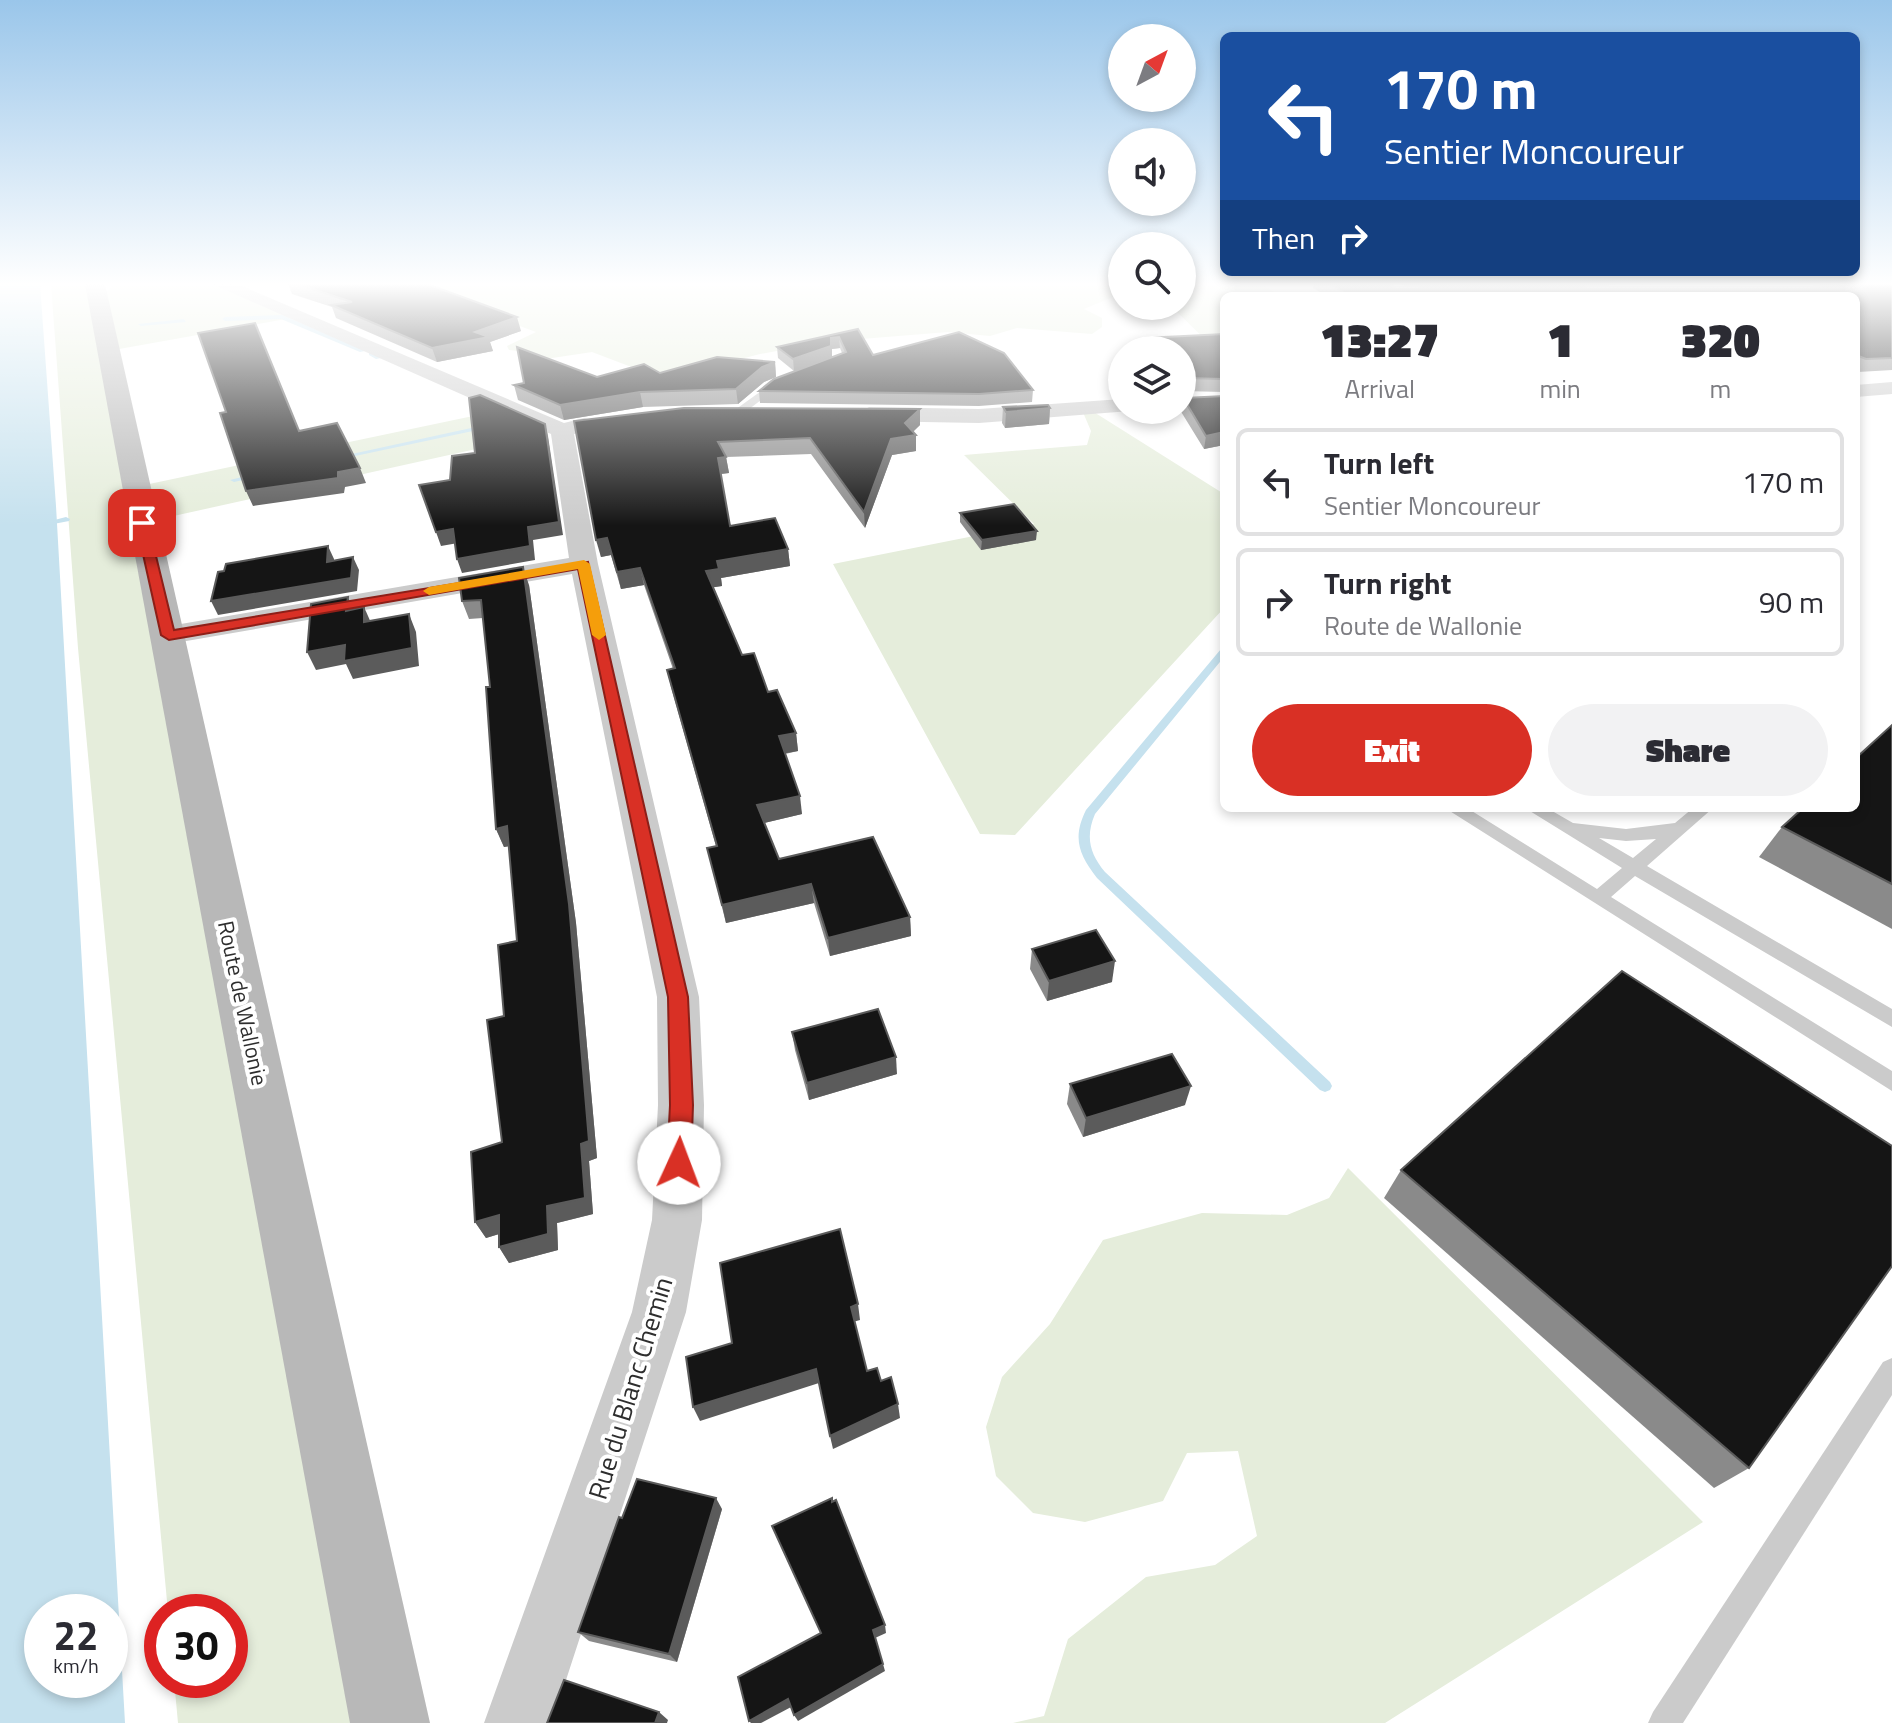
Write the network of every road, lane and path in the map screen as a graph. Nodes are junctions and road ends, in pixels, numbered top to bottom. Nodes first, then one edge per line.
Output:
1 (116, 364) edge
2 (409, 364) edge
3 (793, 376) edge
4 (1892, 388) edge
5 (1860, 391) edge
6 (1108, 407) edge
7 (767, 413) edge
8 (841, 413) edge
9 (728, 414) joint
10 (610, 420) edge
11 (562, 430) junction
12 (584, 564) junction
13 (169, 635) junction
14 (1460, 812) edge
15 (1541, 812) edge
16 (1699, 812) edge
17 (1564, 825) junction
18 (1679, 828) junction
19 (1633, 867) junction
20 (1598, 898) junction
21 (1892, 1019) edge
22 (1892, 1082) edge
23 (1892, 1371) edge
24 (390, 1723) edge
25 (518, 1723) edge
26 (1664, 1723) edge

1 - 13 main road, Route de Wallonie
2 - 11 street
3 - 9 lane
4 - 5 street
6 - 8 street
7 - 9 street
10 - 11 street
11 - 12 street, Rue du Blanc Chemin
12 - 13 street
12 - 25 street, Rue du Blanc Chemin
13 - 24 main road, Route de Wallonie
14 - 20 lane
15 - 17 lane
16 - 18 lane
17 - 18 lane
17 - 19 lane
18 - 19 lane
19 - 20 lane
19 - 21 lane
20 - 22 lane
23 - 26 lane

